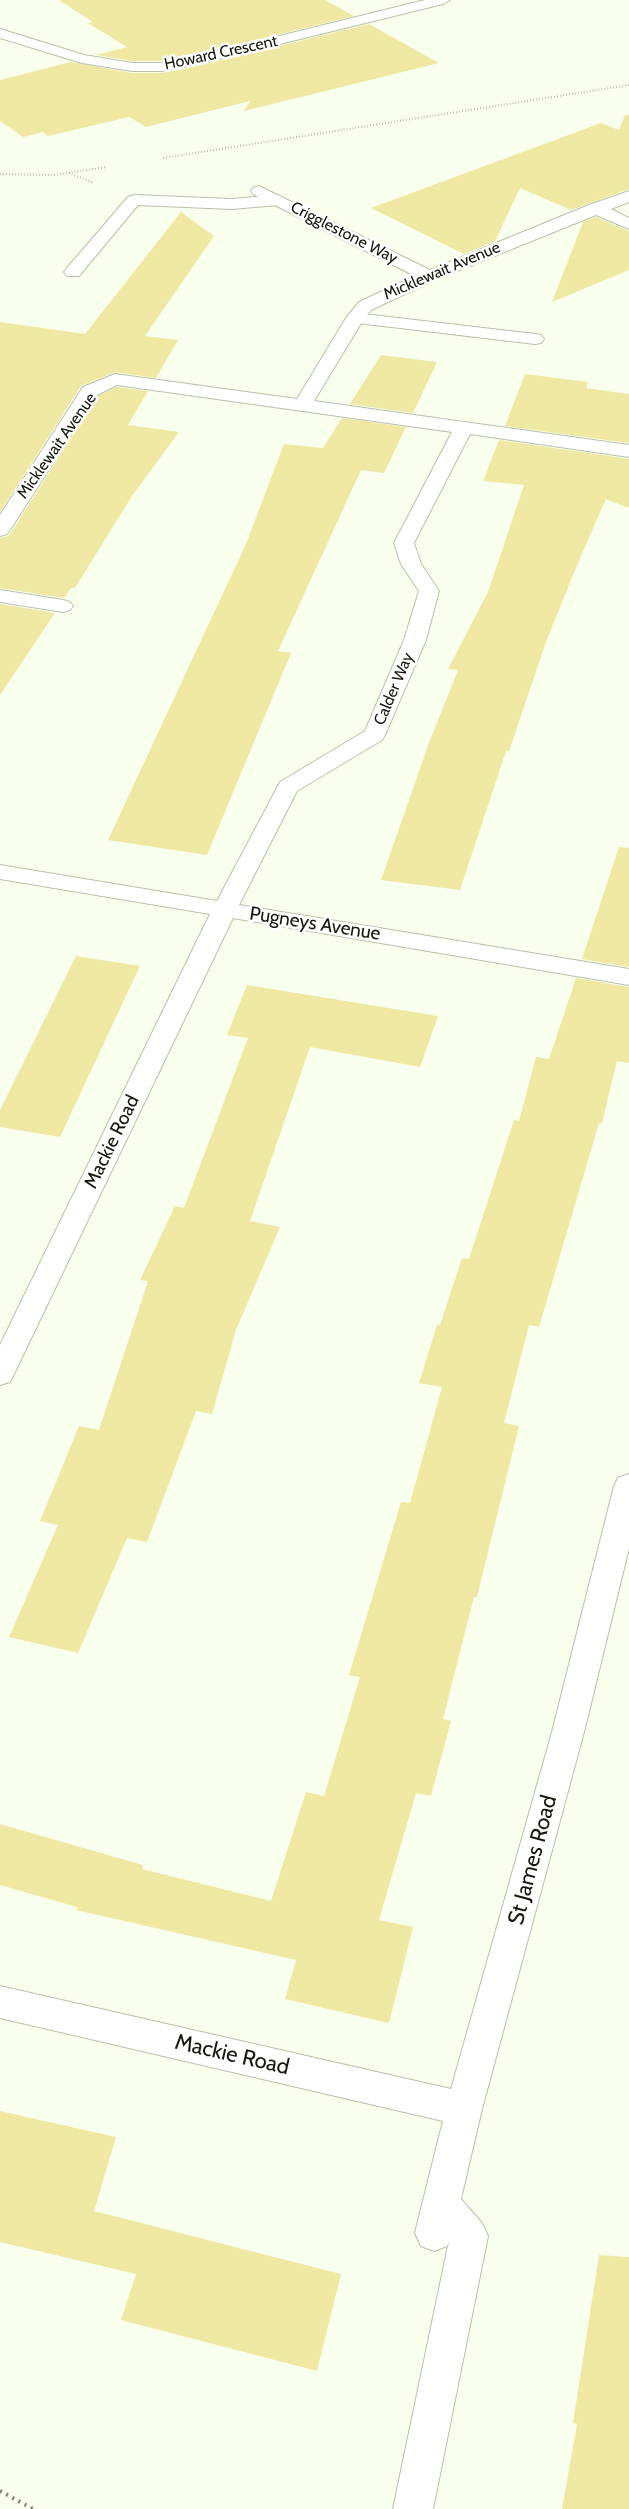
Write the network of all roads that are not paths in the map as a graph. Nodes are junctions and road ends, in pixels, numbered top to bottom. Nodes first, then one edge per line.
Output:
1 (443, 0) edge
2 (0, 33) edge
3 (259, 190) dead end
4 (629, 196) edge
5 (278, 200) junction
6 (596, 208) junction
7 (629, 224) edge
8 (73, 272) dead end
9 (429, 276) junction
10 (355, 318) junction
11 (535, 339) dead end
12 (303, 405) junction
13 (464, 427) junction
14 (629, 451) edge
15 (0, 530) edge
16 (0, 596) edge
17 (63, 606) dead end
18 (0, 872) edge
19 (225, 910) junction
20 (629, 977) edge
21 (0, 1374) edge
22 (629, 1490) edge
23 (0, 2002) edge
24 (464, 2109) junction
25 (413, 2509) edge

1 - 2 street, Howard Crescent
3 - 5 street, Crigglestone Way
4 - 6 street, Micklewait Avenue
5 - 8 street
5 - 9 street, Crigglestone Way
6 - 7 street
6 - 9 street, Micklewait Avenue
9 - 10 street, Micklewait Avenue
10 - 11 street
10 - 12 street, Micklewait Avenue
12 - 13 street, Micklewait Avenue
12 - 15 street, Micklewait Avenue
13 - 14 street, Micklewait Avenue
13 - 19 street, Calder Way
16 - 17 street
18 - 19 street, Pugneys Avenue
19 - 20 street, Pugneys Avenue
19 - 21 street, Mackie Road
22 - 24 street, St James Road
23 - 24 street, Mackie Road
24 - 25 street, St James Road

